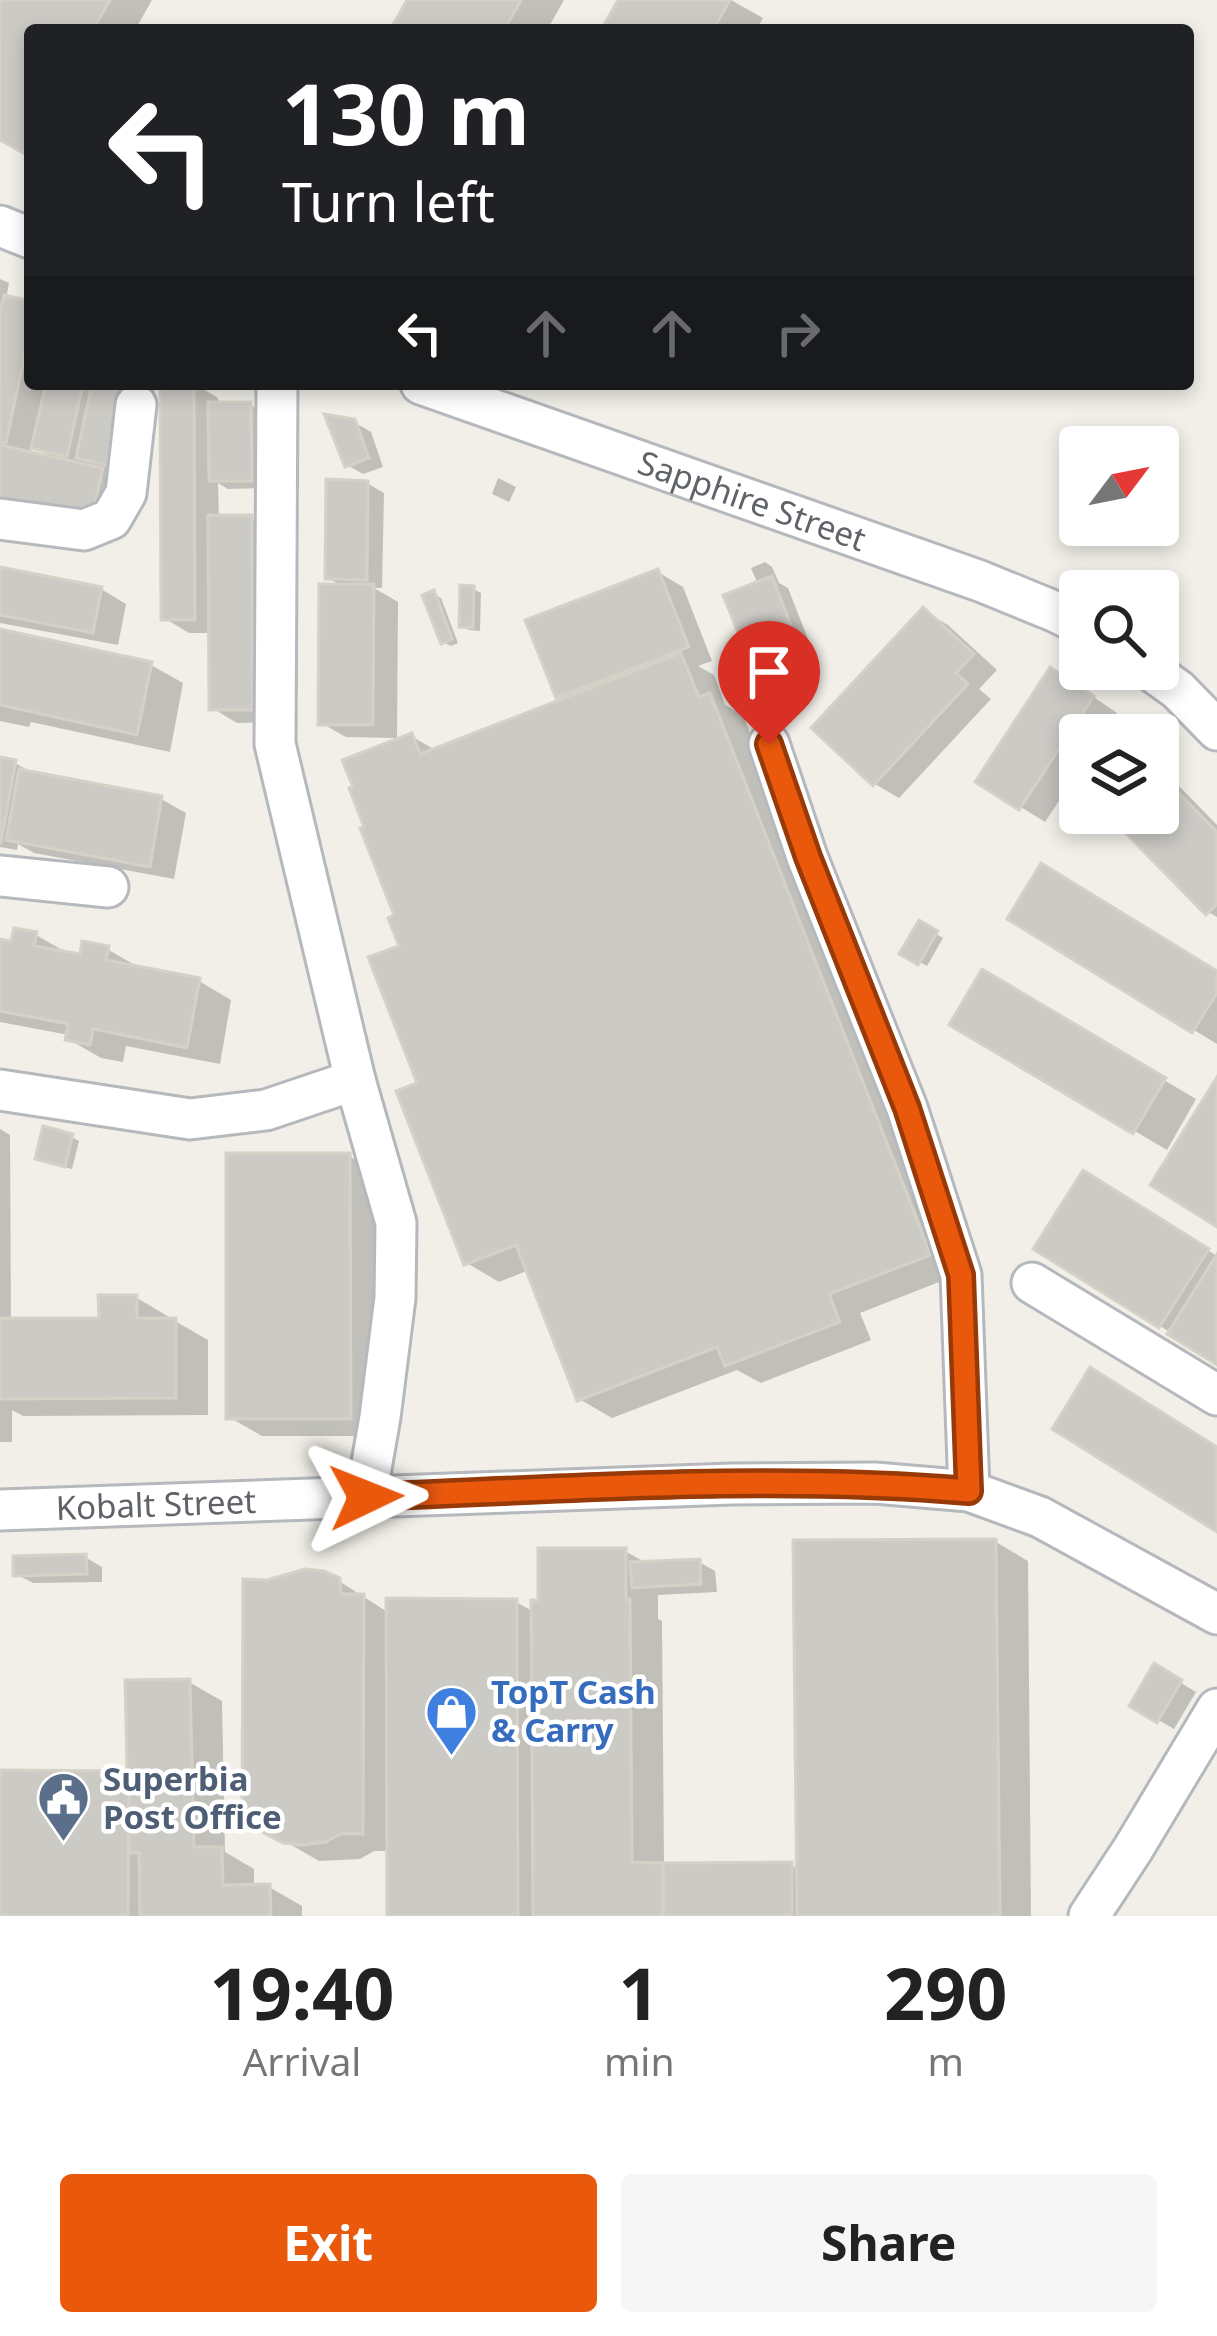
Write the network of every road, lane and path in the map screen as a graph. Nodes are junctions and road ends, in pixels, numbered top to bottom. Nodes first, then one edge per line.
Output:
1 (277, 390) edge
2 (438, 390) edge
3 (136, 405) dead end
4 (0, 519) edge
5 (1059, 614) edge
6 (1178, 690) edge
7 (1217, 730) edge
8 (769, 744) dead end
9 (0, 876) edge
10 (109, 887) dead end
11 (355, 1080) junction
12 (0, 1090) edge
13 (1032, 1283) dead end
14 (1217, 1395) edge
15 (969, 1491) junction
16 (366, 1497) junction
17 (0, 1510) edge
18 (1217, 1614) edge
19 (1217, 1709) edge
20 (1089, 1916) edge

1 - 11 lane
2 - 5 lane, Sapphire Street
3 - 4 lane
6 - 7 lane
8 - 15 lane
9 - 10 lane
11 - 12 lane
11 - 16 lane
13 - 14 lane
15 - 16 lane, Kobalt Street
15 - 18 lane, Kobalt Street
16 - 17 lane, Kobalt Street
19 - 20 lane

